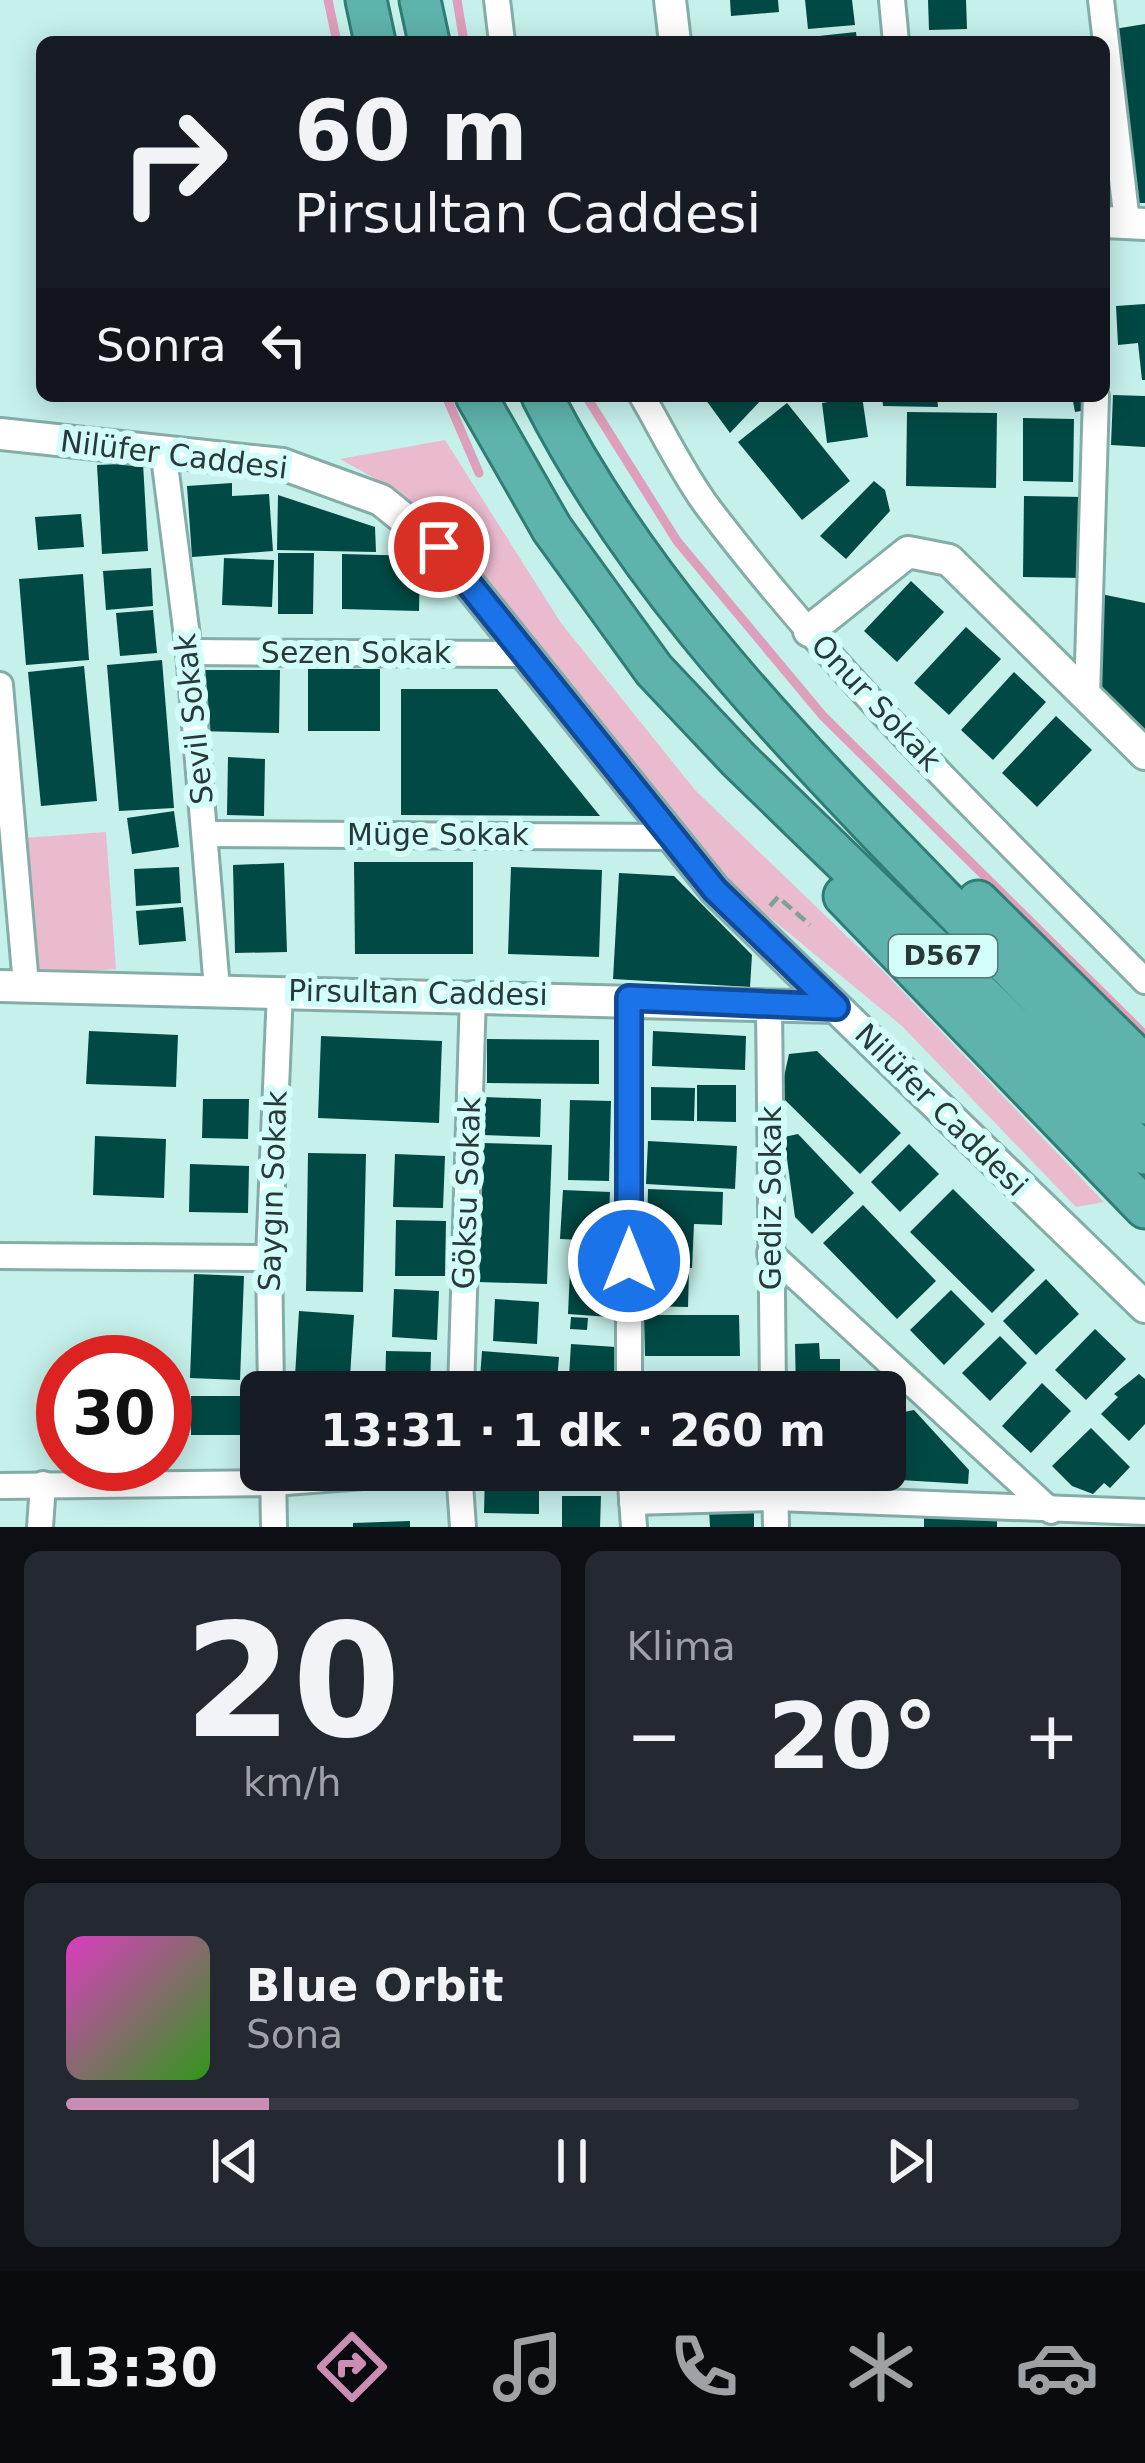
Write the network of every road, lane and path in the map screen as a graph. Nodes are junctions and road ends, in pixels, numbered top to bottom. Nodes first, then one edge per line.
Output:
1 (366, 0) edge
2 (420, 0) edge
3 (496, 0) edge
4 (670, 0) edge
5 (892, 0) edge
6 (1102, 0) edge
7 (374, 36) edge
8 (428, 36) edge
9 (501, 36) edge
10 (674, 36) edge
11 (895, 36) edge
12 (1106, 36) edge
13 (1110, 78) edge
14 (1125, 223) edge
15 (479, 402) edge
16 (545, 402) edge
17 (646, 402) edge
18 (1096, 402) edge
19 (0, 434) edge
20 (163, 449) junction
21 (809, 631) junction
22 (189, 652) junction
23 (522, 654) junction
24 (0, 686) edge
25 (1087, 697) junction
26 (766, 716) junction
27 (1145, 754) edge
28 (738, 759) junction
29 (206, 834) junction
30 (671, 837) junction
31 (778, 897) dead end
32 (810, 925) dead end
33 (1145, 981) edge
34 (13, 986) edge
35 (217, 989) junction
36 (280, 991) junction
37 (472, 994) junction
38 (629, 998) junction
39 (769, 1004) junction
40 (836, 1007) junction
41 (1145, 1066) edge
42 (1145, 1104) edge
43 (1145, 1154) edge
44 (1145, 1208) edge
45 (770, 1253) junction
46 (0, 1256) edge
47 (269, 1258) junction
48 (1145, 1307) edge
49 (272, 1371) edge
50 (462, 1371) edge
51 (629, 1371) edge
52 (773, 1371) edge
53 (240, 1477) edge
54 (192, 1479) edge
55 (36, 1484) edge
56 (0, 1486) edge
57 (43, 1491) edge
58 (273, 1491) edge
59 (460, 1491) edge
60 (776, 1491) edge
61 (776, 1498) junction
62 (1051, 1511) junction
63 (1145, 1512) edge
64 (633, 1514) edge
65 (1020, 1518) edge
66 (40, 1527) edge
67 (274, 1527) edge
68 (463, 1527) edge
69 (776, 1527) edge

1 - 7 highway
2 - 8 highway
3 - 9 street
4 - 10 street
5 - 11 street
6 - 12 street
13 - 14 street
15 - 28 highway, D567
16 - 26 highway, D567
17 - 21 street, Onur Sokak
18 - 25 street
19 - 20 street, Nilüfer Caddesi
20 - 22 street, Sevil Sokak
20 - 23 street, Nilüfer Caddesi
21 - 25 street
21 - 33 street, Onur Sokak
22 - 23 street, Sezen Sokak
22 - 29 street, Sevil Sokak
23 - 30 street, Nilüfer Caddesi
24 - 34 street
25 - 27 street
26 - 41 highway
26 - 42 highway, D567
28 - 43 highway, D567
28 - 44 highway
29 - 30 street, Müge Sokak
29 - 35 street, Sevil Sokak
30 - 40 street, Nilüfer Caddesi
31 - 32 path
34 - 35 street, Pirsultan Caddesi
35 - 36 street, Pirsultan Caddesi
36 - 37 street, Pirsultan Caddesi
36 - 47 street, Saygın Sokak
37 - 38 street, Pirsultan Caddesi
37 - 50 street, Göksu Sokak
38 - 39 street, Pirsultan Caddesi
38 - 51 street
39 - 40 street, Pirsultan Caddesi
39 - 45 street, Gediz Sokak
40 - 48 street, Nilüfer Caddesi
45 - 52 street, Gediz Sokak
45 - 62 street
46 - 47 street
47 - 49 street, Saygın Sokak
53 - 54 street
55 - 56 street
57 - 66 street
58 - 67 street
59 - 68 street
60 - 61 street
61 - 64 street
61 - 65 street
61 - 69 street
62 - 63 street
62 - 65 street

